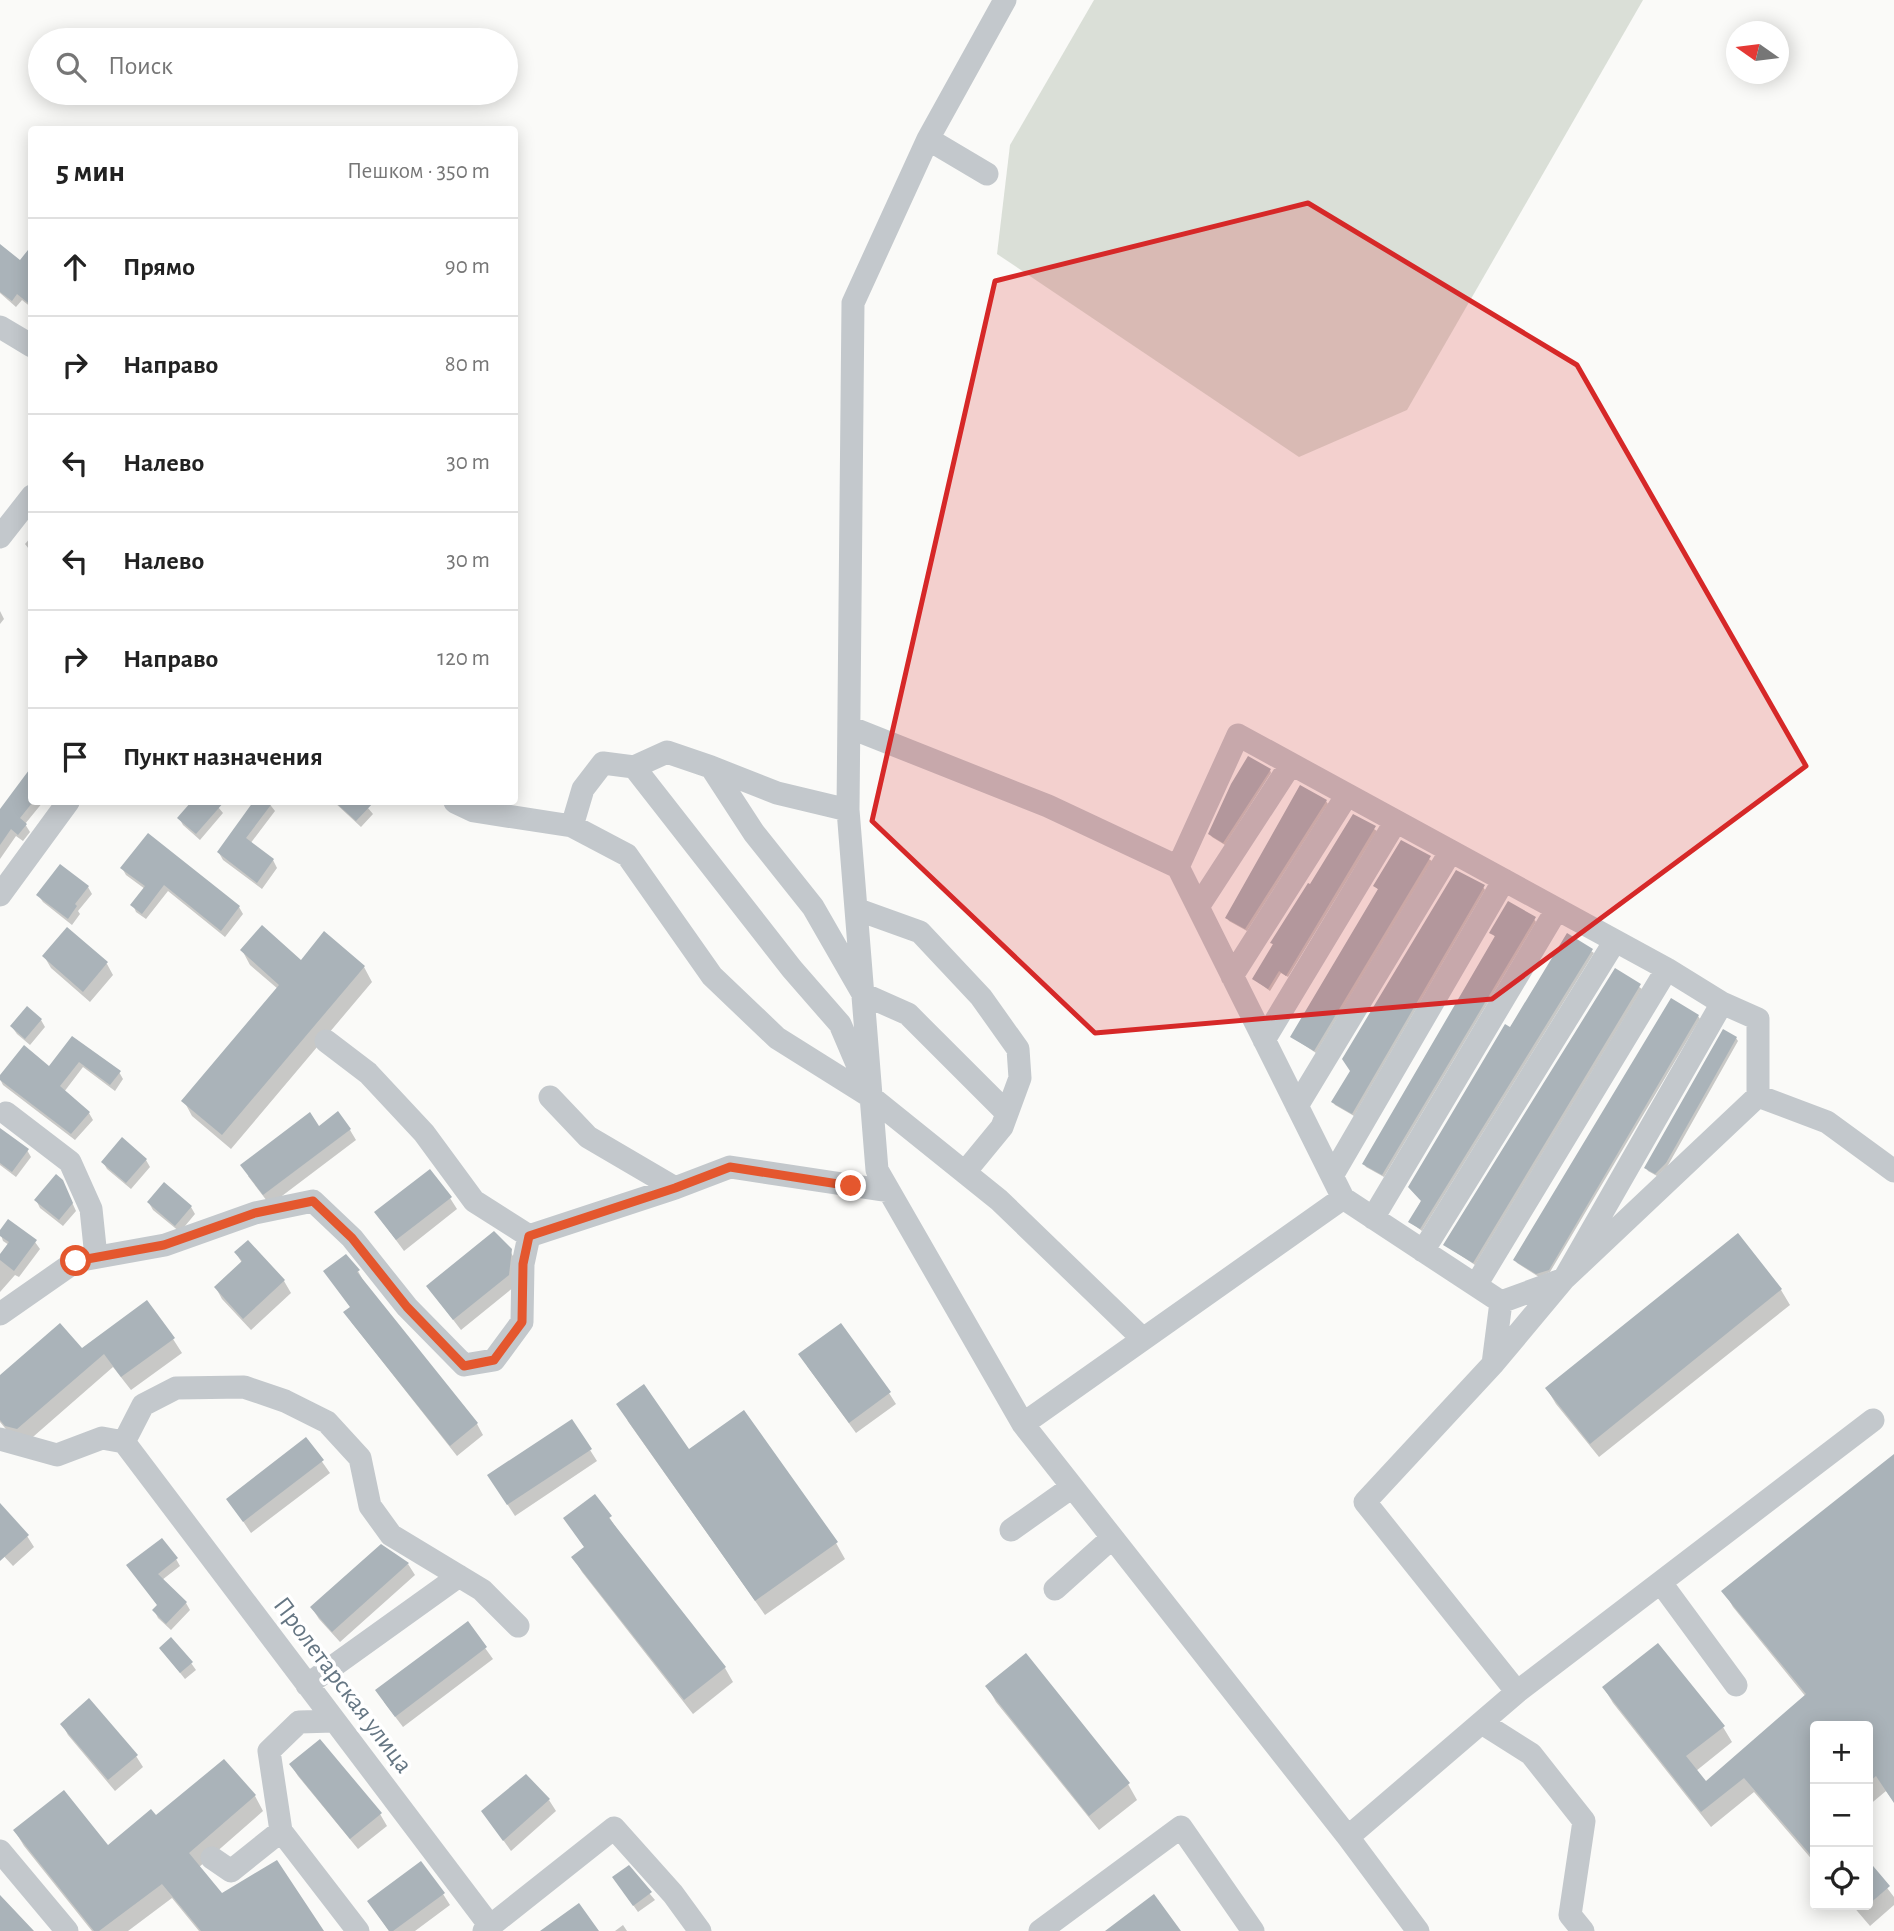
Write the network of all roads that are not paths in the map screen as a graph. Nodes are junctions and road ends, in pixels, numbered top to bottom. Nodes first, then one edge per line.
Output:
1 (1005, 0) edge
2 (928, 139) junction
3 (987, 174) dead end
4 (0, 327) edge
5 (28, 344) edge
6 (28, 501) edge
7 (0, 537) edge
8 (849, 727) junction
9 (1292, 764) junction
10 (634, 767) junction
11 (711, 767) junction
12 (1347, 795) junction
13 (66, 805) edge
14 (464, 805) edge
15 (848, 810) junction
16 (1396, 821) junction
17 (572, 826) junction
18 (1451, 851) junction
19 (1178, 867) junction
20 (1504, 880) junction
21 (0, 895) edge
22 (1198, 907) junction
23 (856, 909) junction
24 (1557, 909) junction
25 (1615, 940) junction
26 (1667, 969) junction
27 (1232, 976) junction
28 (863, 994) junction
29 (1723, 1003) junction
30 (1264, 1040) junction
31 (326, 1041) dead end
32 (1758, 1096) junction
33 (550, 1097) dead end
34 (871, 1097) junction
35 (1297, 1106) junction
36 (6, 1113) dead end
37 (1007, 1114) junction
38 (1894, 1171) edge
39 (965, 1172) junction
40 (1332, 1176) junction
41 (675, 1188) junction
42 (889, 1191) junction
43 (1343, 1198) junction
44 (1373, 1218) junction
45 (529, 1236) junction
46 (1423, 1251) junction
47 (96, 1257) junction
48 (1564, 1279) junction
49 (1476, 1285) junction
50 (1501, 1302) junction
51 (0, 1314) edge
52 (1143, 1339) junction
53 (1493, 1364) junction
54 (1873, 1420) dead end
55 (1023, 1424) junction
56 (0, 1439) edge
57 (124, 1442) junction
58 (1072, 1487) junction
59 (1011, 1530) dead end
60 (1112, 1538) junction
61 (459, 1576) junction
62 (1661, 1583) junction
63 (1055, 1589) dead end
64 (518, 1626) dead end
65 (307, 1685) junction
66 (1736, 1685) dead end
67 (1517, 1692) junction
68 (334, 1721) junction
69 (1482, 1723) junction
70 (281, 1831) junction
71 (1348, 1837) junction
72 (0, 1852) edge
73 (212, 1858) dead end
74 (487, 1929) edge
75 (67, 1931) edge
76 (358, 1931) edge
77 (700, 1931) edge
78 (1040, 1931) edge
79 (1253, 1931) edge
80 (1418, 1931) edge
81 (1583, 1931) edge

1 - 2 street
2 - 3 street
2 - 8 street
4 - 5 street
6 - 7 street
8 - 15 street
8 - 19 street
9 - 12 street
9 - 19 street
9 - 22 street
10 - 11 street
10 - 17 street
10 - 34 street
11 - 15 street
11 - 28 street
12 - 16 street
12 - 27 street
13 - 21 street
14 - 17 street
15 - 23 street
16 - 18 street
16 - 30 street
17 - 34 street
18 - 20 street
18 - 35 street
19 - 22 street
20 - 24 street
20 - 40 street
22 - 27 street
23 - 28 street
23 - 37 street
24 - 25 street
24 - 44 street
25 - 26 street
25 - 46 street
26 - 29 street
26 - 49 street
27 - 30 street
28 - 34 street
28 - 37 street
29 - 32 street
29 - 48 street
30 - 35 street
31 - 45 street
32 - 38 street
32 - 48 street
33 - 41 street
34 - 39 street
34 - 42 street
35 - 40 street
36 - 47 street
37 - 39 street
39 - 52 street
40 - 43 street
41 - 42 street
41 - 45 street
42 - 55 street
43 - 44 street
43 - 52 street
44 - 46 street
45 - 47 street
46 - 49 street
47 - 51 street
48 - 50 street
48 - 53 street
49 - 50 street
50 - 53 street
52 - 55 street
53 - 67 street
54 - 62 street
55 - 58 street
56 - 57 street
57 - 61 street
57 - 65 street, Пролетарская улица
58 - 59 street
58 - 60 street
60 - 63 street
60 - 71 street
61 - 64 street
61 - 65 street
62 - 66 street
62 - 67 street
65 - 68 street, Пролетарская улица
67 - 69 street
68 - 70 street
68 - 74 street, Пролетарская улица
69 - 71 street
69 - 81 street
70 - 73 street
70 - 76 street
71 - 80 street
72 - 75 street
74 - 77 street, Пролетарская улица
78 - 79 street

